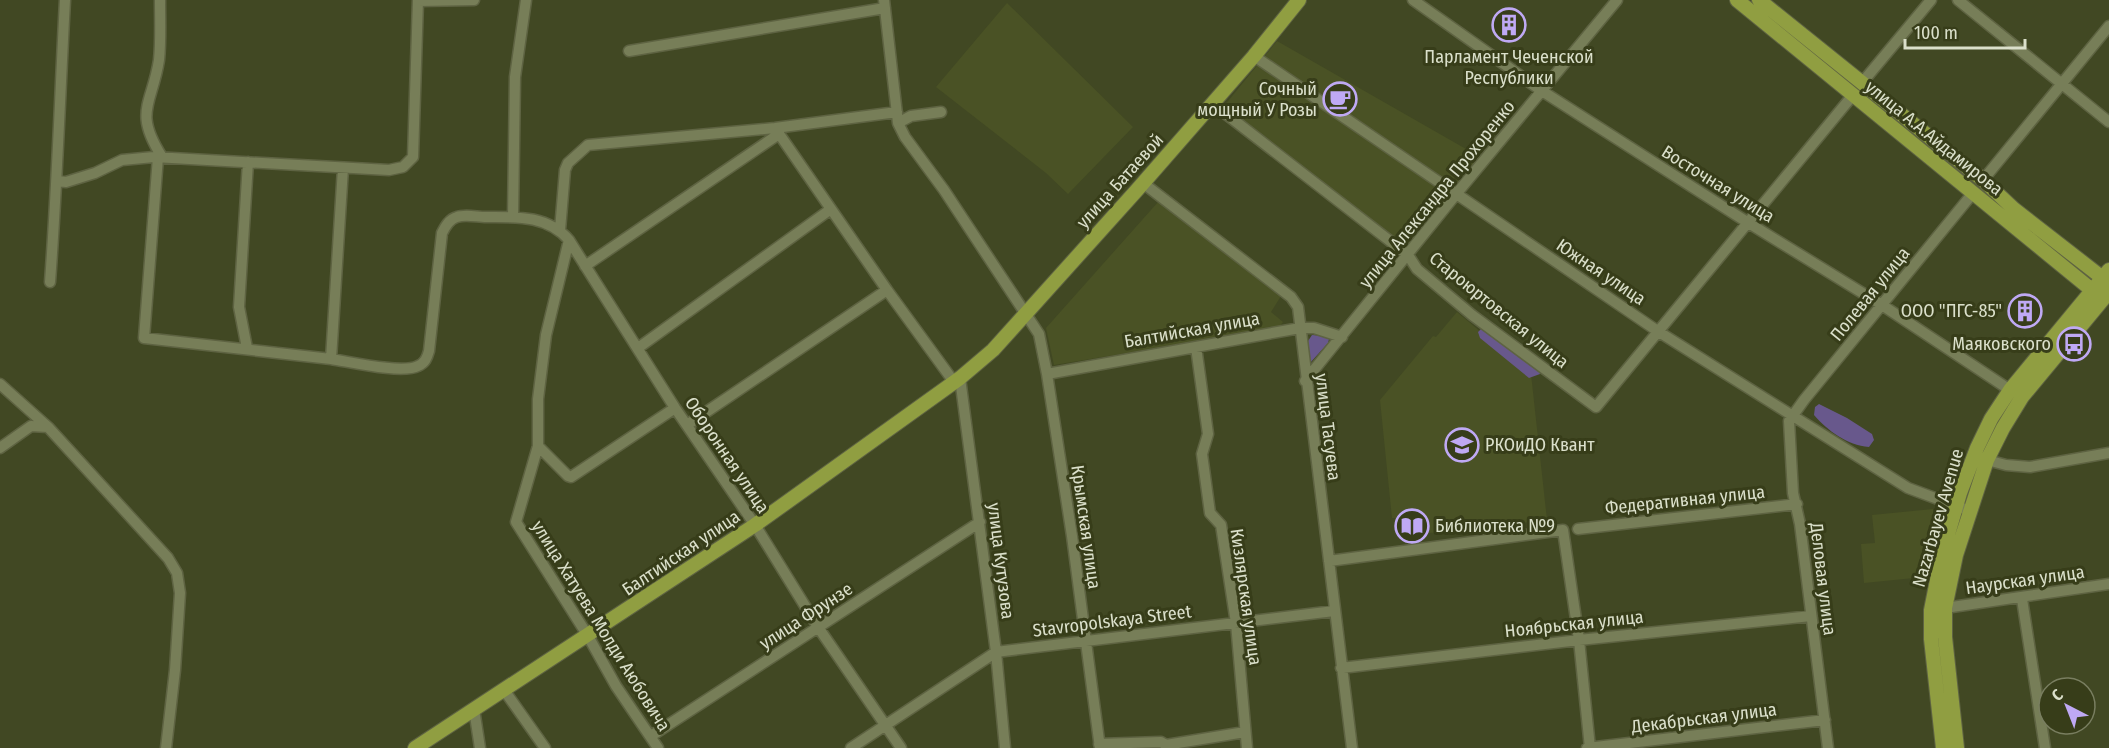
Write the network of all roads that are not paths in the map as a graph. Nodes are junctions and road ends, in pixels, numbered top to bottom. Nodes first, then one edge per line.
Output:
1 (65, 0) edge
2 (160, 0) edge
3 (418, 0) edge
4 (474, 0) edge
5 (526, 0) edge
6 (1299, 0) edge
7 (1413, 0) edge
8 (1617, 0) edge
9 (1737, 0) edge
10 (1759, 0) edge
11 (1930, 0) edge
12 (1958, 0) edge
13 (885, 4) edge
14 (2109, 26) edge
15 (629, 51) dead end
16 (1254, 56) junction
17 (2062, 84) junction
18 (1857, 89) junction
19 (1542, 91) junction
20 (1213, 104) junction
21 (941, 112) dead end
22 (898, 118) junction
23 (2109, 122) edge
24 (777, 131) junction
25 (160, 157) junction
26 (248, 162) junction
27 (343, 168) junction
28 (1983, 180) junction
29 (58, 181) junction
30 (1143, 183) junction
31 (1973, 193) junction
32 (1457, 194) junction
33 (831, 209) junction
34 (2009, 214) junction
35 (508, 217) junction
36 (1747, 222) junction
37 (560, 230) junction
38 (569, 240) junction
39 (1408, 255) junction
40 (585, 266) junction
41 (2107, 277) edge
42 (50, 282) dead end
43 (887, 290) junction
44 (2103, 296) edge
45 (1882, 305) junction
46 (1025, 315) junction
47 (1300, 328) junction
48 (1659, 332) junction
49 (1342, 337) junction
50 (1196, 347) junction
51 (247, 348) junction
52 (638, 348) junction
53 (331, 359) junction
54 (1047, 374) junction
55 (957, 380) junction
56 (1305, 381) junction
57 (0, 384) edge
58 (2010, 390) junction
59 (675, 408) junction
60 (1792, 416) junction
61 (687, 425) junction
62 (48, 427) junction
63 (538, 446) junction
64 (0, 448) edge
65 (2109, 453) edge
66 (1987, 460) junction
67 (1797, 504) junction
68 (1956, 506) junction
69 (1970, 511) junction
70 (980, 522) junction
71 (755, 525) junction
72 (1578, 529) dead end
73 (1329, 561) junction
74 (2109, 584) edge
75 (2022, 598) junction
76 (1945, 608) junction
77 (1334, 611) junction
78 (1812, 616) junction
79 (1236, 623) junction
80 (818, 627) junction
81 (588, 636) junction
82 (1578, 640) junction
83 (1085, 641) junction
84 (996, 652) junction
85 (1341, 668) junction
86 (504, 690) junction
87 (474, 709) junction
88 (1825, 720) junction
89 (885, 725) junction
90 (1245, 732) junction
91 (651, 736) junction
92 (1100, 746) edge
93 (166, 748) edge
94 (415, 748) edge
95 (480, 748) edge
96 (545, 748) edge
97 (658, 748) edge
98 (851, 748) edge
99 (901, 748) edge
100 (1005, 748) edge
101 (1247, 748) edge
102 (1352, 748) edge
103 (1589, 748) edge
104 (1828, 748) edge
105 (1943, 748) edge
106 (1957, 748) edge
107 (2046, 748) edge

1 - 29 street
2 - 25 street
3 - 4 street
3 - 27 street
5 - 35 street
6 - 16 main road, улица Батаевой
7 - 19 street, Восточная улица
8 - 19 street, улица Александра Прохоренко
9 - 18 main road, улица А.А.Айдамирова
10 - 18 main road, улица А.А.Айдамирова
11 - 18 street
12 - 17 street
13 - 15 street
13 - 22 street
14 - 17 street
16 - 20 main road, улица Батаевой
16 - 32 street, Южная улица
17 - 23 street
17 - 28 street
18 - 28 main road, улица А.А.Айдамирова
18 - 31 main road, улица А.А.Айдамирова
18 - 36 street
19 - 32 street, улица Александра Прохоренко
19 - 36 street, Восточная улица
20 - 30 main road, улица Батаевой
20 - 39 street, Староюртовская улица
21 - 22 street
22 - 24 street
22 - 46 street, Крымская улица
24 - 33 street
24 - 37 street
24 - 40 street
25 - 26 street
25 - 29 street
25 - 51 street, Оборонная улица
26 - 27 street
26 - 51 street
27 - 53 street
28 - 34 main road, улица А.А.Айдамирова
29 - 42 street
30 - 46 main road, улица Батаевой
30 - 47 street, улица Тасуева
31 - 34 main road, улица А.А.Айдамирова
31 - 45 street, Полевая улица
32 - 39 street, улица Александра Прохоренко
32 - 48 street, Южная улица
33 - 43 street
33 - 52 street
34 - 41 main road, улица А.А.Айдамирова
34 - 44 main road, улица А.А.Айдамирова
35 - 37 street, Оборонная улица
35 - 53 street, Оборонная улица
36 - 45 street, Восточная улица
36 - 48 street
37 - 38 street, Оборонная улица
38 - 40 street, Оборонная улица
38 - 63 street
39 - 48 street, Староюртовская улица
39 - 49 street, улица Александра Прохоренко
40 - 52 street, Оборонная улица
41 - 44 main road, Nazarbayev Avenue
43 - 55 street
43 - 61 street
44 - 58 main road, Nazarbayev Avenue
44 - 66 main road, Nazarbayev Avenue
45 - 58 street, Восточная улица
45 - 60 street, Полевая улица
46 - 54 street, Крымская улица
46 - 55 main road, улица Батаевой
47 - 49 street, Балтийская улица
47 - 50 street, Балтийская улица
47 - 56 street, улица Тасуева
48 - 60 street, Южная улица
49 - 56 street, улица Александра Прохоренко
50 - 54 street, Балтийская улица
50 - 79 street, Кизлярская улица
51 - 53 street, Оборонная улица
52 - 59 street, Оборонная улица
54 - 83 street, Крымская улица
55 - 70 street, улица Кутузова
55 - 71 main road, Балтийская улица
56 - 73 street, улица Тасуева
57 - 62 street
58 - 68 main road, Nazarbayev Avenue
59 - 61 street, Оборонная улица
59 - 63 street
60 - 67 street, Деловая улица
60 - 68 street, Южная улица
61 - 71 street, Оборонная улица
62 - 64 street
62 - 93 street
63 - 81 street, улица Хатуева Молди Аюбовича
65 - 66 street
66 - 69 main road, Nazarbayev Avenue
67 - 72 street, Федеративная улица
67 - 78 street, Деловая улица
68 - 69 street, Южная улица
68 - 105 main road, Nazarbayev Avenue
69 - 76 main road, Nazarbayev Avenue
70 - 80 street, улица Фрунзе
70 - 84 street, улица Кутузова
71 - 80 street, Оборонная улица
71 - 81 main road, Балтийская улица
73 - 77 street, улица Тасуева
73 - 82 street
74 - 75 street, Наурская улица
75 - 76 street, Наурская улица
75 - 107 street
76 - 106 main road, Nazarbayev Avenue
77 - 79 street, Stavropolskaya Street
77 - 85 street, улица Тасуева
78 - 82 street, Ноябрьская улица
78 - 88 street, Деловая улица
79 - 83 street, Stavropolskaya Street
79 - 90 street, Кизлярская улица
80 - 89 street, Оборонная улица
80 - 91 street, улица Фрунзе
81 - 86 main road, Балтийская улица
81 - 91 street, улица Хатуева Молди Аюбовича
82 - 85 street, Ноябрьская улица
82 - 103 street
83 - 84 street, Stavropolskaya Street
83 - 92 street, Крымская улица
84 - 89 street, Stavropolskaya Street
84 - 100 street, улица Кутузова
85 - 102 street, улица Тасуева
86 - 87 main road, Балтийская улица
86 - 96 street
87 - 94 main road, Балтийская улица
87 - 95 street
88 - 103 street, Декабрьская улица
88 - 104 street, Деловая улица
89 - 98 street, Stavropolskaya Street
89 - 99 street, Оборонная улица
90 - 92 street
90 - 101 street, Кизлярская улица
91 - 97 street, улица Хатуева Молди Аюбовича

